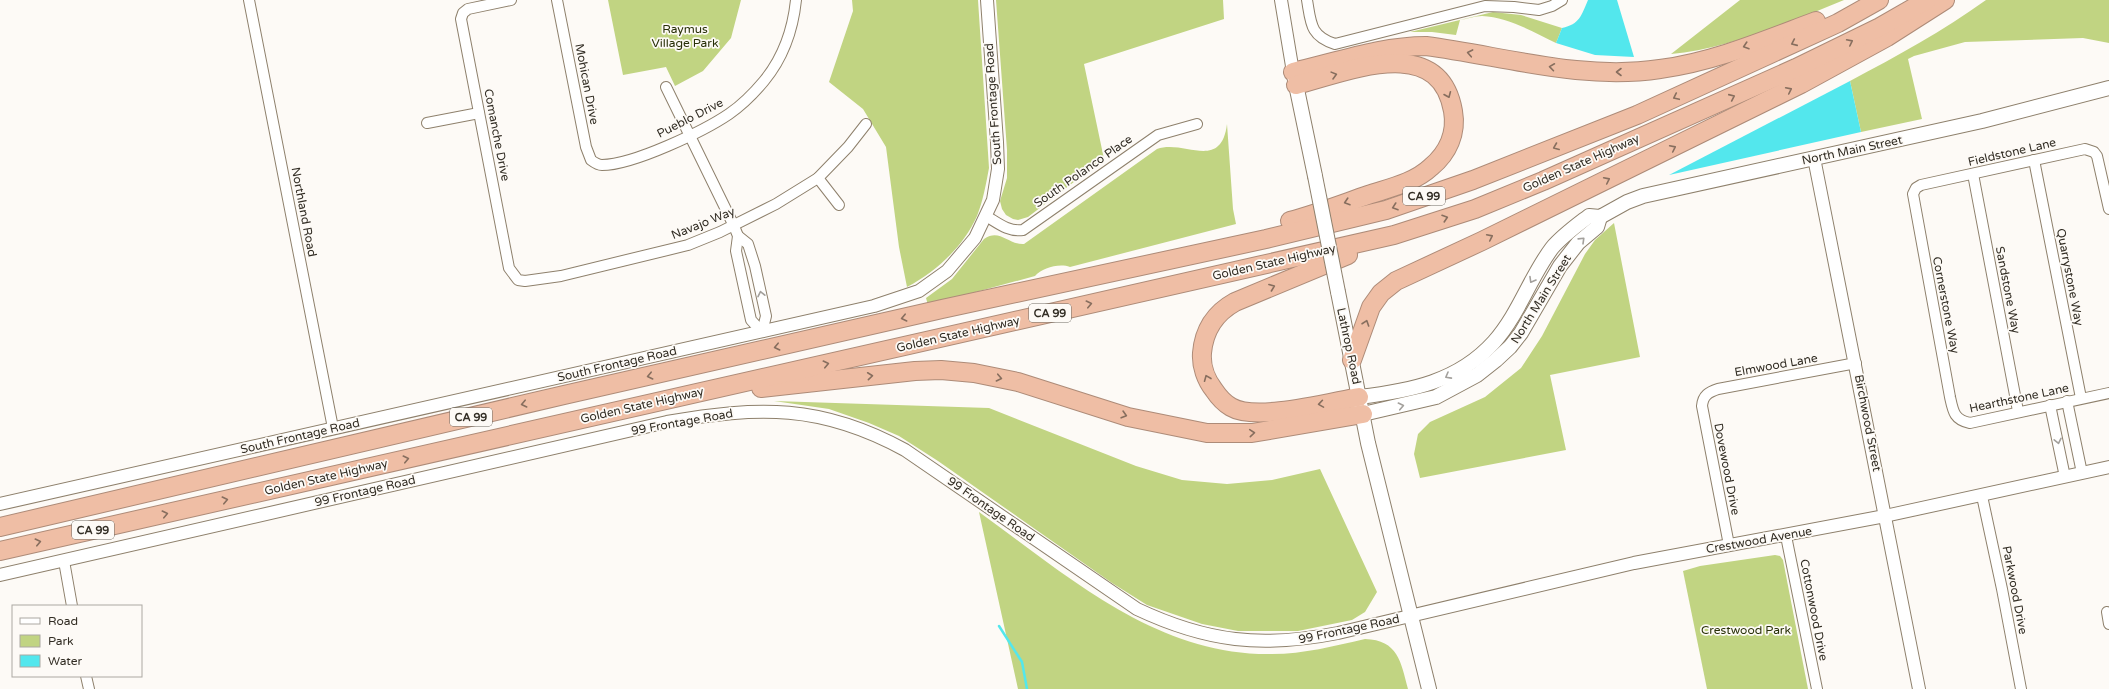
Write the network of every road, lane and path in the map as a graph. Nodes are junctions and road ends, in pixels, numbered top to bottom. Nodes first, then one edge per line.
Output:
1 (249, 0) edge
2 (512, 0) edge
3 (557, 0) edge
4 (796, 0) edge
5 (987, 0) edge
6 (1280, 0) edge
7 (1307, 0) edge
8 (1562, 0) edge
9 (1875, 0) edge
10 (1879, 0) edge
11 (1927, 0) edge
12 (1945, 0) edge
13 (1295, 79) junction
14 (666, 87) dead end
15 (2109, 89) edge
16 (479, 113) junction
17 (428, 123) dead end
18 (866, 124) dead end
19 (1197, 124) dead end
20 (689, 135) junction
21 (1814, 158) junction
22 (2034, 160) junction
23 (602, 165) joint
24 (1973, 174) junction
25 (818, 178) junction
26 (2108, 204) edge
27 (840, 205) dead end
28 (986, 216) junction
29 (1916, 217) joint
30 (734, 226) junction
31 (1394, 235) junction
32 (738, 236) junction
33 (518, 280) joint
34 (942, 309) junction
35 (762, 332) junction
36 (1352, 360) junction
37 (1856, 363) junction
38 (706, 391) junction
39 (2109, 393) edge
40 (1950, 397) joint
41 (1704, 398) joint
42 (2081, 398) junction
43 (2067, 401) junction
44 (2050, 405) junction
45 (1361, 406) junction
46 (2018, 411) junction
47 (333, 428) junction
48 (2109, 467) edge
49 (2082, 473) junction
50 (2066, 477) junction
51 (1982, 496) junction
52 (0, 504) edge
53 (1886, 516) junction
54 (0, 527) edge
55 (1786, 536) junction
56 (1729, 545) junction
57 (0, 551) edge
58 (64, 561) junction
59 (0, 575) edge
60 (72, 605) edge
61 (2107, 612) dead end
62 (1411, 616) junction
63 (2109, 624) edge
64 (86, 677) edge
65 (89, 689) edge
66 (1429, 689) edge
67 (1817, 689) edge
68 (1919, 689) edge
69 (2021, 689) edge

1 - 47 street, Northland Road
2 - 16 street, Comanche Drive
3 - 23 street, Mohican Drive
4 - 20 street, Pueblo Drive
5 - 28 street, South Frontage Road
6 - 13 street, Lathrop Road
7 - 8 street
9 -> 13 highway
10 -> 34 highway, Golden State Highway / CA 99
31 -> 11 highway, Golden State Highway / CA 99
36 -> 12 highway
13 -> 34 highway
13 - 36 main road, Lathrop Road, bridge
14 - 20 street
15 - 21 main road, North Main Street
16 - 17 street
16 - 33 street, Comanche Drive
18 - 25 street, Navajo Way
19 - 28 street, South Polanco Place
20 - 23 street, Pueblo Drive
20 - 30 street
21 - 37 street, Birchwood Street
21 - 45 main road, North Main Street
22 - 24 street, Fieldstone Lane
22 - 26 street, Fieldstone Lane
22 - 42 street, Quarrystone Way
24 - 29 street, Fieldstone Lane
24 - 46 street, Sandstone Way
25 - 27 street
25 - 30 street, Navajo Way
28 - 35 street, South Frontage Road
29 - 40 street, Cornerstone Way
30 - 32 street
30 - 33 street, Navajo Way
38 -> 31 highway, Golden State Highway / CA 99
45 -> 31 highway
32 - 35 street
35 -> 32 street
34 -> 54 highway, Golden State Highway / CA 99
35 - 47 street, South Frontage Road
36 - 45 main road, Lathrop Road
37 - 41 street, Elmwood Lane
37 - 53 street, Birchwood Street
38 -> 45 highway
57 -> 38 highway, Golden State Highway / CA 99
39 - 42 street, Hearthstone Lane
40 - 46 street, Hearthstone Lane
41 - 56 street, Dovewood Drive
42 - 43 street, Hearthstone Lane
43 - 44 street, Hearthstone Lane
43 - 49 street
44 - 46 street, Hearthstone Lane
44 -> 50 street
45 - 62 main road, Lathrop Road
47 - 52 street, South Frontage Road
48 - 49 street, Crestwood Avenue
49 - 50 street, Crestwood Avenue
50 - 51 street, Crestwood Avenue
51 - 53 street, Crestwood Avenue
51 - 69 street, Parkwood Drive
53 - 55 street, Crestwood Avenue
53 - 68 street, Birchwood Street
55 - 56 street, Crestwood Avenue
55 - 67 street, Cottonwood Drive
56 - 62 street, Crestwood Avenue
58 - 59 street, 99 Frontage Road
58 - 60 street
58 - 62 street, 99 Frontage Road
61 - 63 street
62 - 66 main road, Lathrop Road
64 - 65 street

